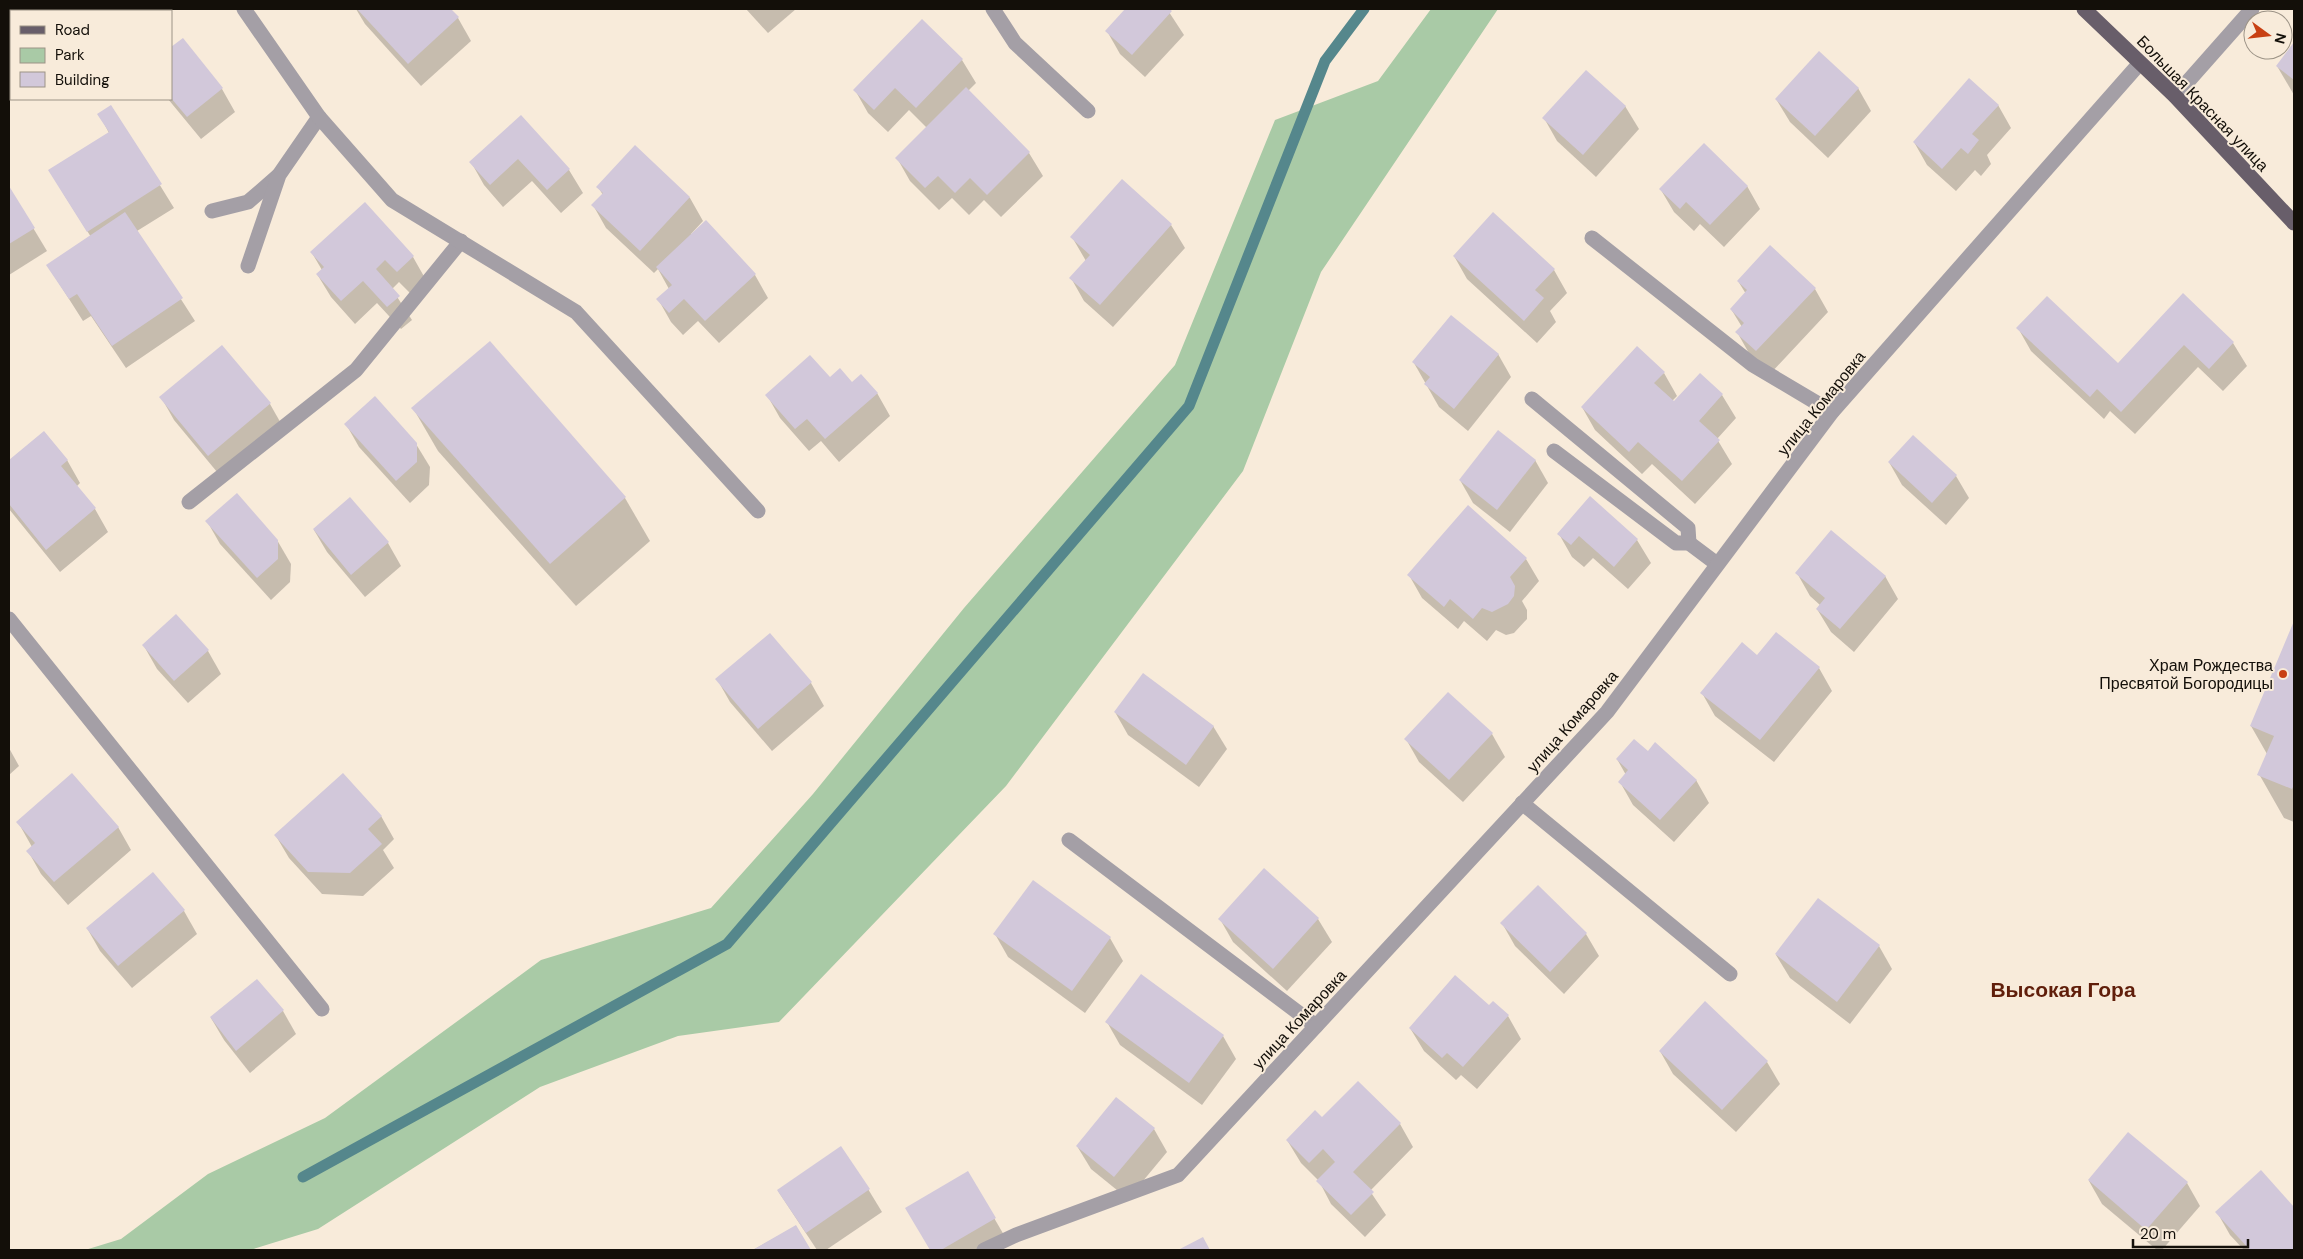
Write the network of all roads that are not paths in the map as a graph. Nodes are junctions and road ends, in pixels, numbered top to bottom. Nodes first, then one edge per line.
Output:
1 (244, 9) edge
2 (993, 9) edge
3 (2084, 9) edge
4 (2252, 9) edge
5 (2140, 63) junction
6 (2175, 96) junction
7 (1088, 111) dead end
8 (319, 117) junction
9 (280, 175) junction
10 (212, 211) dead end
11 (2294, 223) edge
12 (1592, 238) dead end
13 (461, 241) junction
14 (248, 266) dead end
15 (1532, 399) dead end
16 (1832, 412) junction
17 (1554, 451) dead end
18 (189, 502) dead end
19 (758, 511) dead end
20 (1689, 543) junction
21 (1718, 564) junction
22 (9, 619) edge
23 (1522, 803) junction
24 (1069, 840) dead end
25 (1730, 974) dead end
26 (322, 1008) dead end
27 (1316, 1026) junction
28 (984, 1250) edge

1 - 8 street
2 - 7 street
3 - 5 main road, Большая Красная улица
4 - 6 street
5 - 6 main road, Большая Красная улица
5 - 16 street, улица Комаровка
6 - 11 main road, Большая Красная улица
8 - 9 street
8 - 13 street
9 - 10 street
9 - 14 street
12 - 16 street
13 - 18 street
13 - 19 street
15 - 20 street
16 - 21 street, улица Комаровка
17 - 20 street
20 - 21 street
21 - 23 street, улица Комаровка
22 - 26 street
23 - 25 street
23 - 27 street, улица Комаровка
24 - 27 street
27 - 28 street, улица Комаровка

